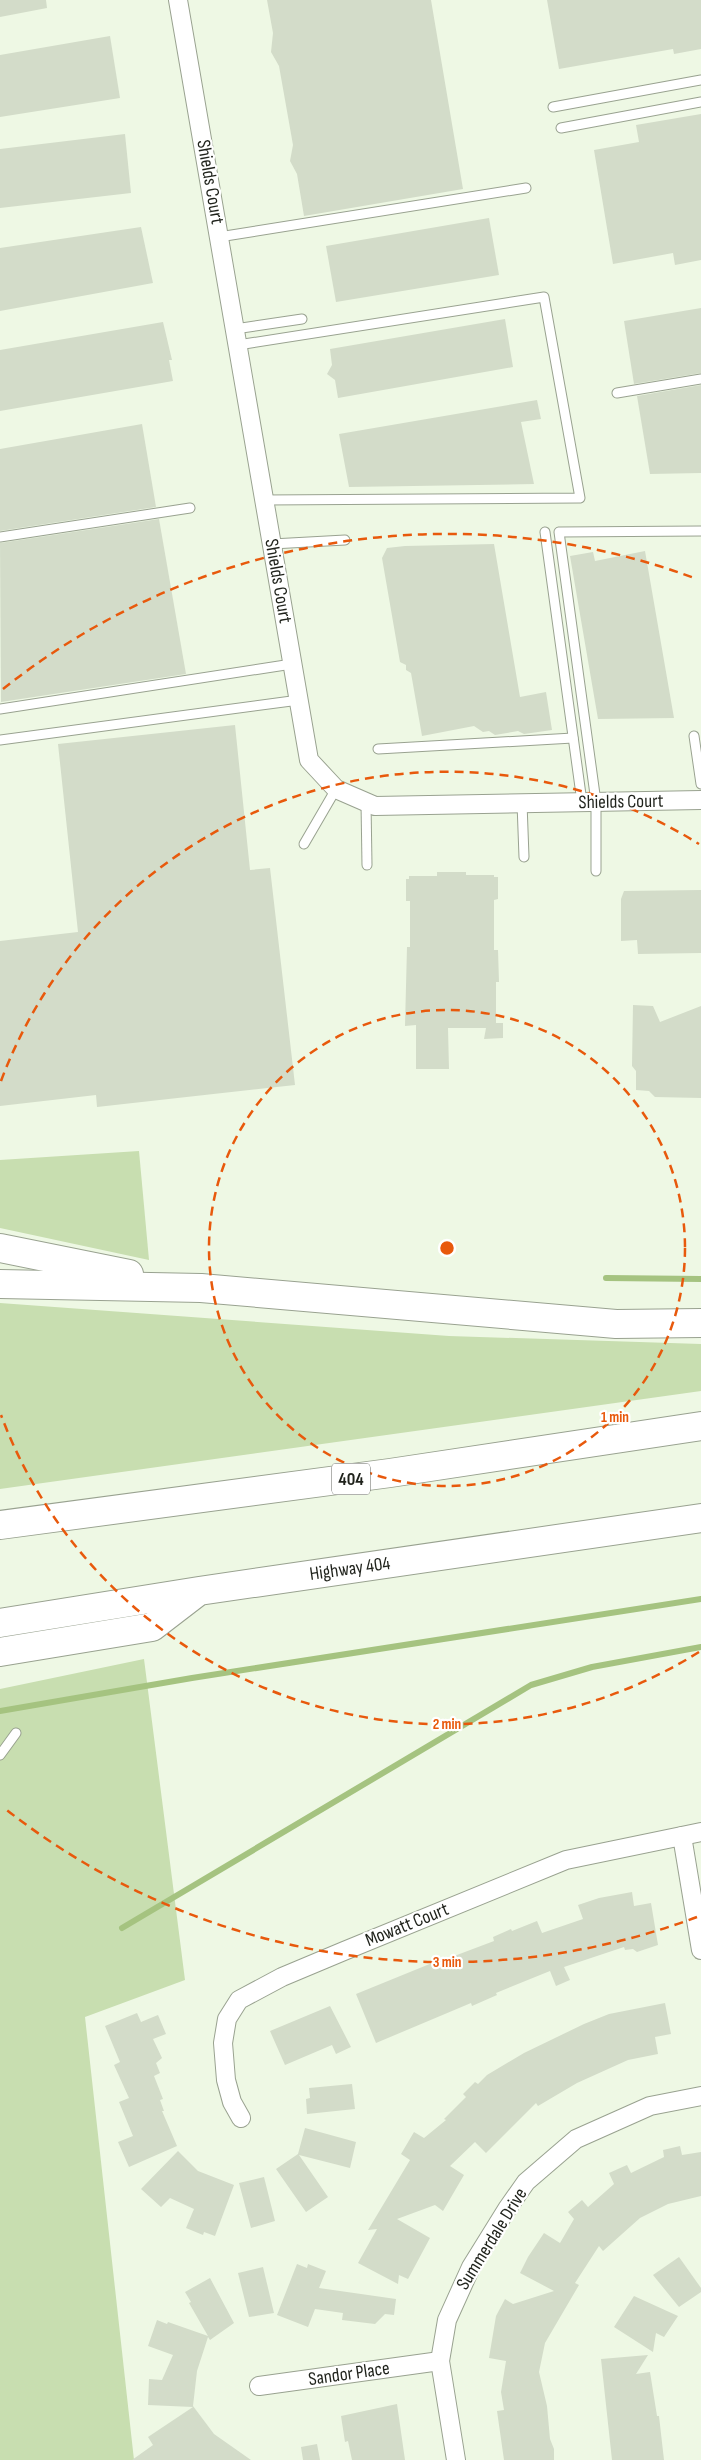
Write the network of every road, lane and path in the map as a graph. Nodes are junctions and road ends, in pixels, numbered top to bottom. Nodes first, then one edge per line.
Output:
1 (181, 1) edge
2 (701, 80) edge
3 (701, 102) edge
4 (553, 107) dead end
5 (561, 128) dead end
6 (526, 188) dead end
7 (219, 237) junction
8 (302, 319) dead end
9 (236, 337) junction
10 (701, 379) edge
11 (617, 393) dead end
12 (264, 500) junction
13 (190, 508) dead end
14 (701, 531) edge
15 (545, 532) dead end
16 (0, 537) edge
17 (345, 540) dead end
18 (272, 544) junction
19 (292, 664) junction
20 (298, 700) junction
21 (0, 709) edge
22 (694, 736) dead end
23 (573, 738) junction
24 (0, 740) edge
25 (378, 749) dead end
26 (701, 784) edge
27 (336, 789) junction
28 (701, 800) edge
29 (366, 802) junction
30 (589, 802) junction
31 (522, 804) junction
32 (304, 844) dead end
33 (524, 857) dead end
34 (367, 865) dead end
35 (596, 871) dead end
36 (0, 1248) edge
37 (0, 1284) edge
38 (201, 1288) junction
39 (701, 1324) edge
40 (701, 1426) edge
41 (701, 1518) edge
42 (0, 1524) edge
43 (199, 1591) junction
44 (0, 1623) edge
45 (0, 1652) edge
46 (16, 1733) dead end
47 (0, 1755) edge
48 (701, 1832) edge
49 (682, 1836) junction
50 (701, 1950) edge
51 (701, 2096) edge
52 (241, 2118) dead end
53 (440, 2361) junction
54 (258, 2386) dead end
55 (456, 2460) edge

1 - 7 street, Shields Court
2 - 4 lane
3 - 5 lane
6 - 7 lane
7 - 9 street, Shields Court
8 - 9 lane
9 - 12 street, Shields Court
9 - 12 lane
10 - 11 lane
12 - 18 street, Shields Court
13 - 16 lane
14 - 30 lane
15 - 23 lane
17 - 18 lane
18 - 19 street, Shields Court
19 - 20 street, Shields Court
19 - 21 lane
20 - 24 lane
20 - 27 street, Shields Court
22 - 26 lane
23 - 25 lane
23 - 30 lane
27 - 29 street, Shields Court
27 - 32 lane
28 - 30 street, Shields Court
29 - 31 street, Shields Court
29 - 34 lane
30 - 31 street, Shields Court
30 - 35 lane
31 - 33 lane
36 - 38 highway
37 - 38 highway
38 - 39 highway
40 - 42 highway, 404
41 - 43 highway, Highway 404
43 - 44 highway, Highway 404
43 - 45 highway
46 - 47 lane
48 - 49 street, Mowatt Court
49 - 50 street
49 - 52 street, Mowatt Court
51 - 53 street, Summerdale Drive
53 - 54 street, Sandor Place
53 - 55 street, Summerdale Drive

